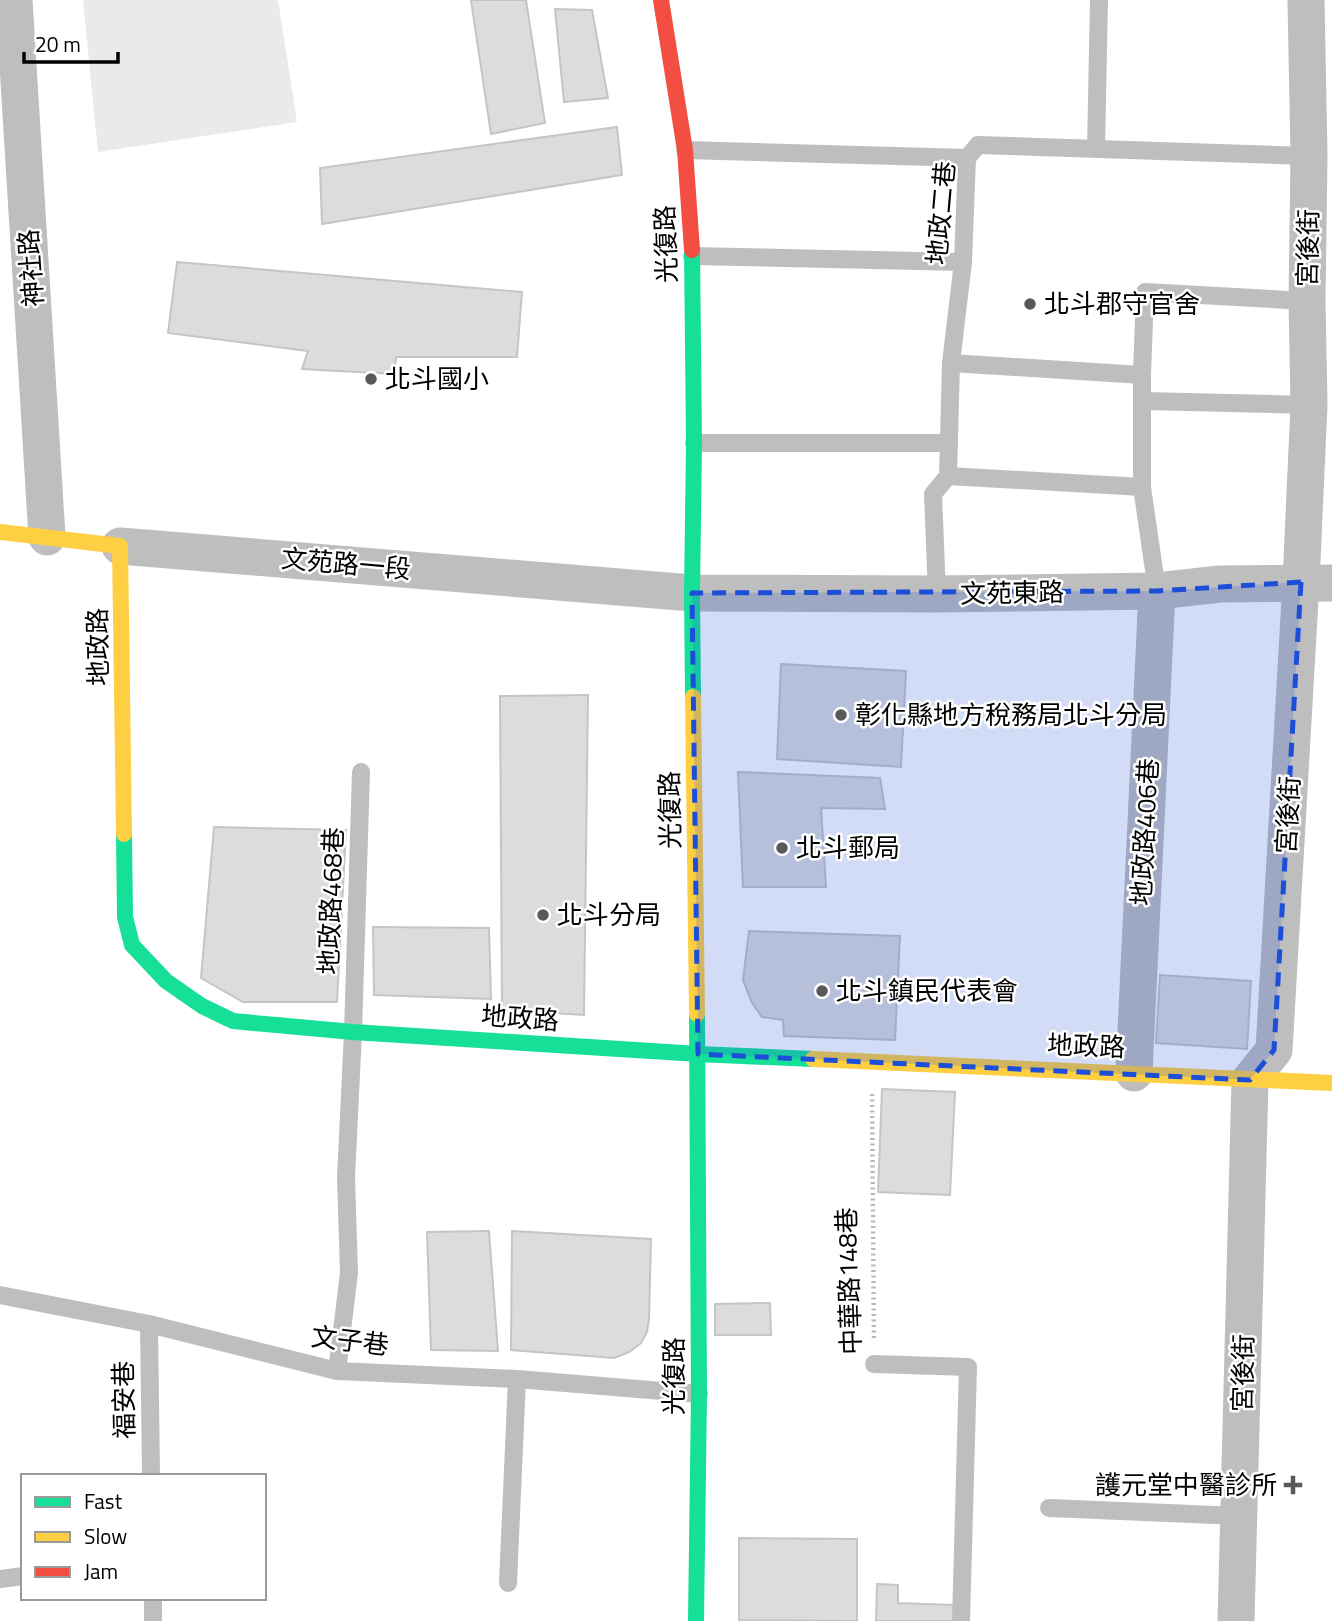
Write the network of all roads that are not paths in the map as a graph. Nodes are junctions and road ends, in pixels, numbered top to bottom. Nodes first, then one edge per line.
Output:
1 (14, 0) edge
2 (661, 0) edge
3 (1098, 0) edge
4 (1306, 0) edge
5 (1096, 149) junction
6 (685, 150) junction
7 (1309, 156) junction
8 (967, 158) junction
9 (692, 256) junction
10 (963, 262) junction
11 (1307, 301) junction
12 (951, 363) junction
13 (1142, 374) junction
14 (1143, 401) junction
15 (1308, 405) junction
16 (694, 443) junction
17 (949, 443) junction
18 (948, 476) junction
19 (1142, 487) junction
20 (0, 532) edge
21 (47, 537) junction
22 (120, 546) junction
23 (1317, 583) edge
24 (1157, 591) junction
25 (692, 593) junction
26 (937, 594) junction
27 (361, 772) dead end
28 (353, 1032) junction
29 (698, 1054) junction
30 (1133, 1073) junction
31 (1250, 1080) junction
32 (1332, 1083) edge
33 (0, 1295) edge
34 (149, 1324) junction
35 (874, 1364) road end
36 (337, 1371) junction
37 (517, 1380) junction
38 (699, 1394) junction
39 (151, 1474) edge
40 (1049, 1508) dead end
41 (1239, 1516) junction
42 (21, 1576) edge
43 (0, 1579) edge
44 (508, 1583) dead end
45 (153, 1600) edge
46 (153, 1621) edge
47 (696, 1621) edge
48 (961, 1621) edge
49 (1236, 1621) edge

1 - 21 street, 神社路
2 - 6 street, 光復路
3 - 5 lane
4 - 7 street, 宮後街
5 - 7 lane, 地政二巷
5 - 8 lane, 地政二巷
6 - 8 lane
6 - 9 street, 光復路
7 - 11 street, 宮後街
8 - 10 lane, 地政二巷
9 - 10 lane
9 - 16 street, 光復路
10 - 12 lane, 地政二巷
11 - 13 lane
11 - 15 street, 宮後街
12 - 13 lane
12 - 17 lane, 地政二巷
13 - 14 lane
14 - 15 lane
14 - 19 lane
15 - 23 street, 宮後街
16 - 17 lane
16 - 25 street, 光復路
17 - 18 lane, 地政二巷
18 - 19 lane
18 - 26 lane, 地政二巷
19 - 24 lane
20 - 21 street, 文苑路一段
21 - 22 street, 文苑路一段
22 - 25 street, 文苑路一段
22 - 28 street, 地政路
23 - 24 street, 文苑東路
23 - 31 street, 宮後街
24 - 26 street, 文苑東路
24 - 30 street, 地政路406巷
25 - 26 street, 文苑東路
25 - 29 street, 光復路
27 - 28 lane, 地政路468巷
28 - 29 street, 地政路
28 - 36 lane, 地政路468巷
29 - 30 street, 地政路
29 - 38 street, 光復路
30 - 31 street, 地政路
31 - 32 street, 地政路
31 - 41 street, 宮後街
33 - 34 lane, 文子巷
34 - 36 lane, 文子巷
34 - 39 lane, 福安巷
35 - 48 lane, 中華路148巷
36 - 37 lane, 文子巷
37 - 38 lane, 文子巷
37 - 44 lane
38 - 47 street, 光復路
40 - 41 lane
41 - 49 street, 宮後街
42 - 43 lane
45 - 46 lane

